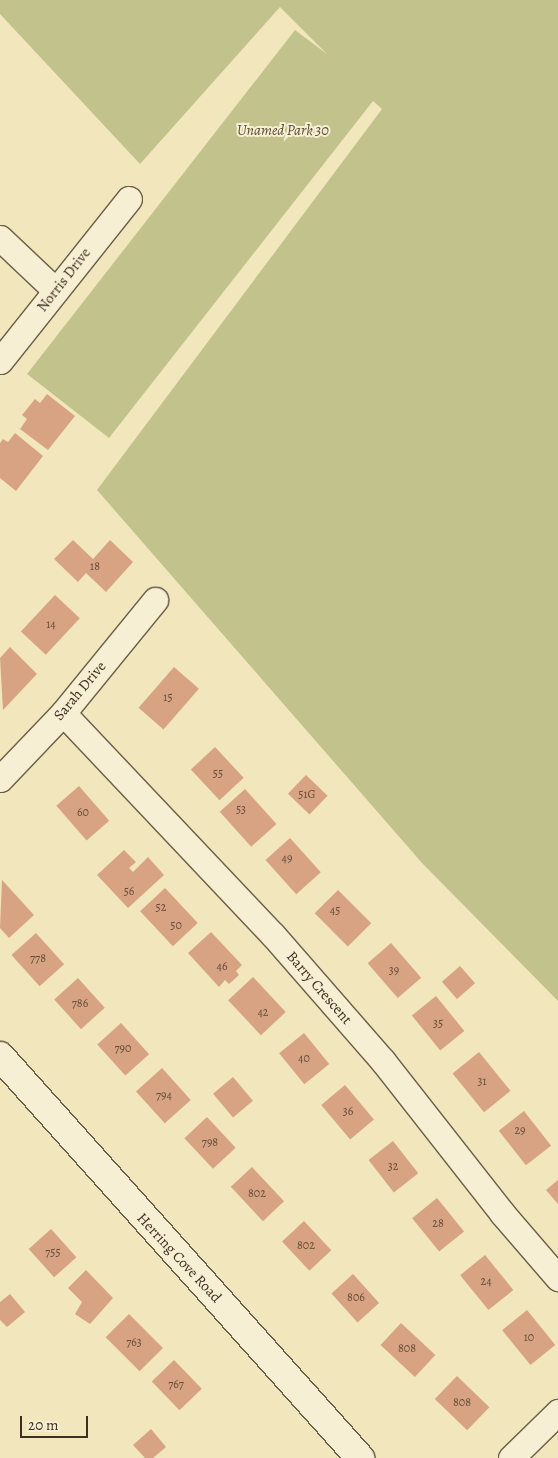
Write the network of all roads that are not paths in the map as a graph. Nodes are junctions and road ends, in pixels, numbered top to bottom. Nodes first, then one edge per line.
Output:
1 (129, 199) dead end
2 (0, 238) edge
3 (55, 290) junction
4 (0, 361) edge
5 (155, 600) dead end
6 (63, 713) junction
7 (0, 779) edge
8 (0, 1056) edge
9 (558, 1278) edge
10 (558, 1412) edge
11 (360, 1458) edge
12 (511, 1458) edge

1 - 3 street, Norris Drive
2 - 3 street
3 - 4 street, Norris Drive
5 - 6 street, Sarah Drive
6 - 7 street, Sarah Drive
6 - 9 street, Barry Crescent
8 - 11 main road, Herring Cove Road
10 - 12 street

